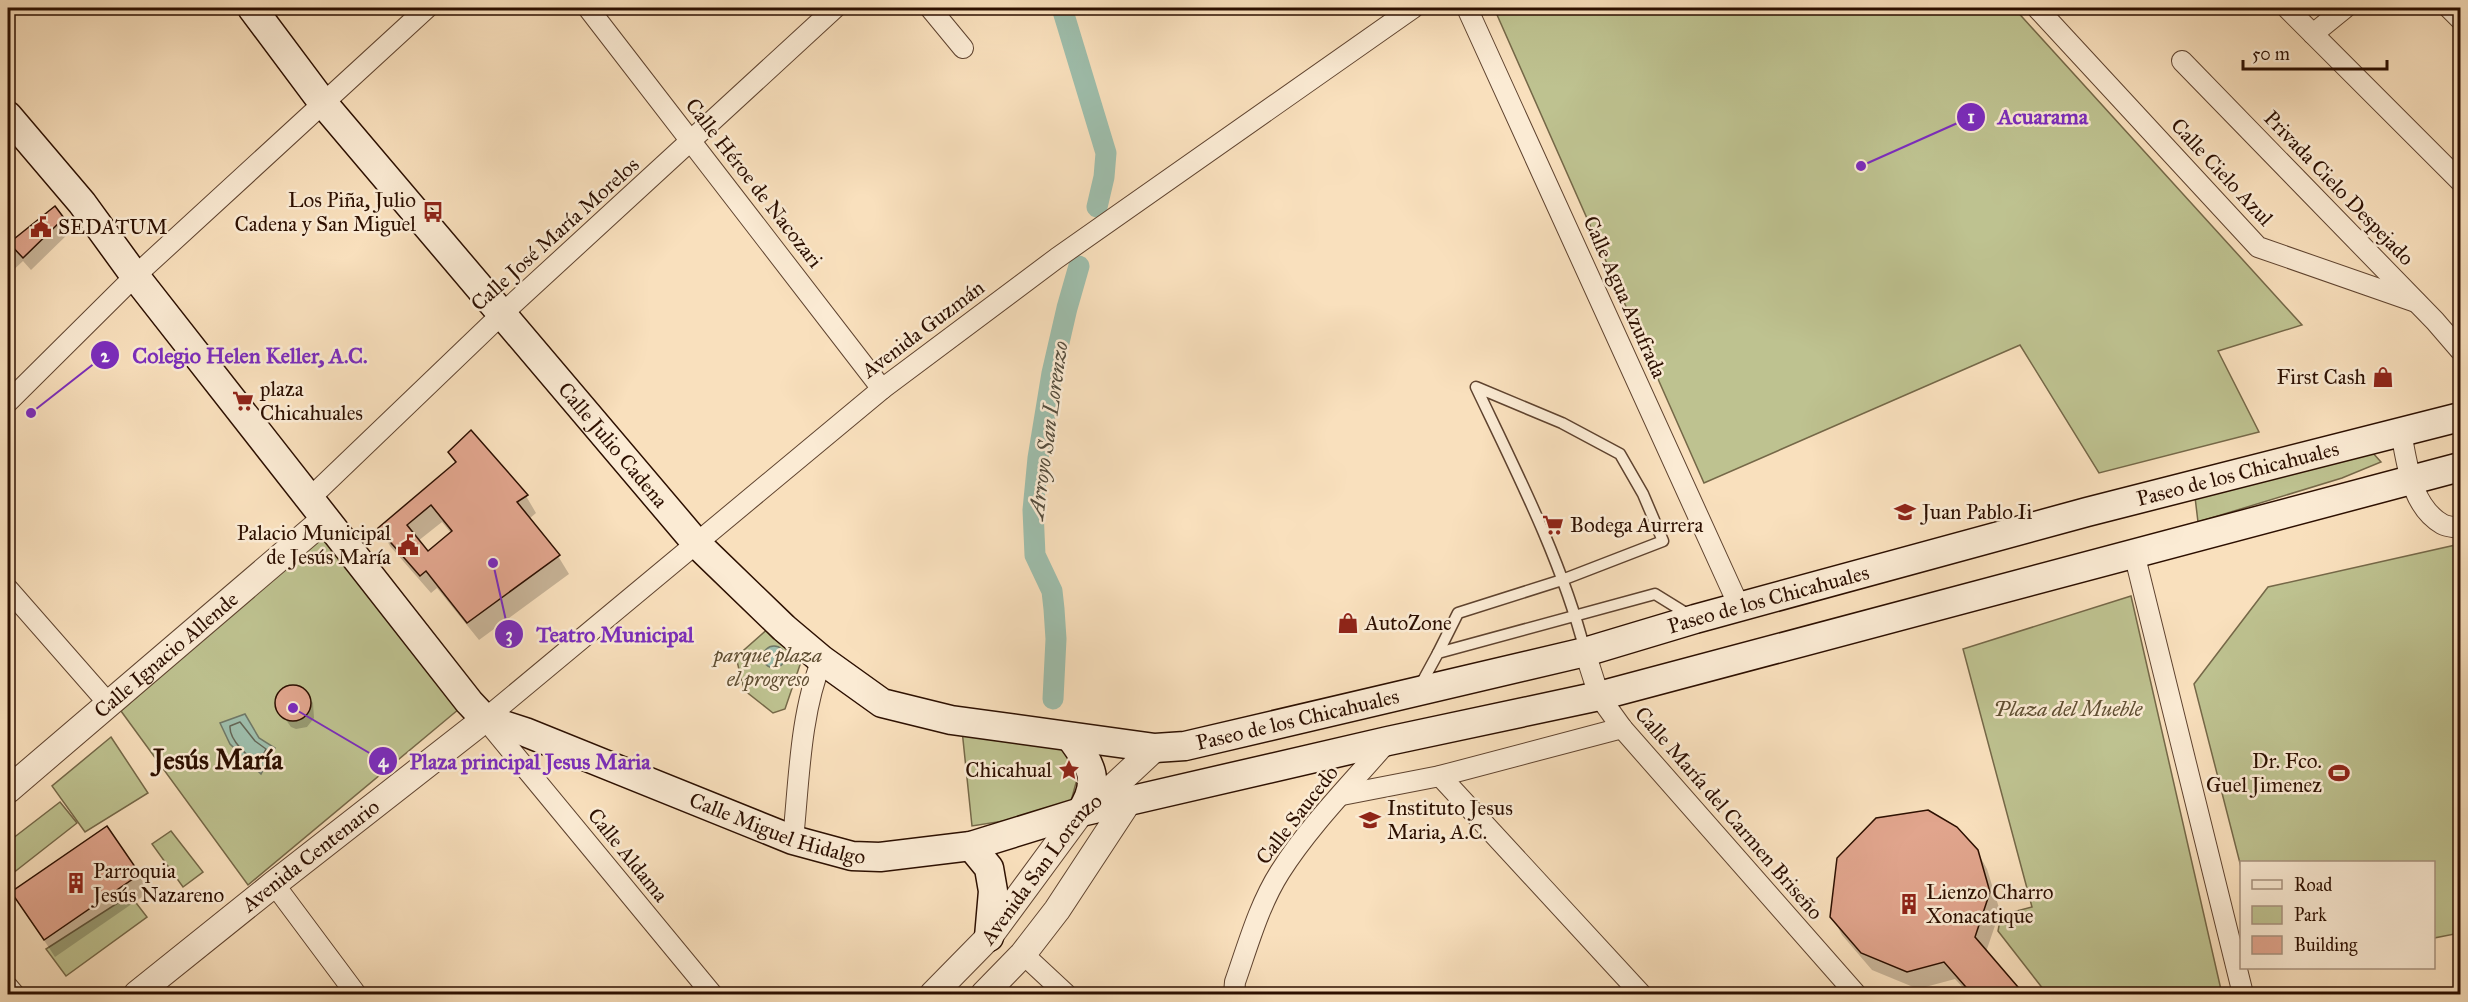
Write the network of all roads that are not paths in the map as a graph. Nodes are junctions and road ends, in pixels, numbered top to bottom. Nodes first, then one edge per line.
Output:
1 (252, 8) edge
2 (427, 8) edge
3 (588, 8) edge
4 (835, 8) edge
5 (930, 8) edge
6 (1413, 8) edge
7 (1467, 8) edge
8 (2037, 8) edge
9 (2287, 8) edge
10 (2345, 8) edge
11 (2449, 8) edge
12 (2460, 19) edge
13 (2313, 34) junction
14 (963, 48) dead end
15 (2182, 60) dead end
16 (323, 103) junction
17 (8, 116) edge
18 (692, 142) junction
19 (2460, 181) edge
20 (135, 276) junction
21 (2416, 302) junction
22 (503, 313) junction
23 (2460, 350) edge
24 (882, 389) junction
25 (8, 402) edge
26 (2460, 417) edge
27 (2401, 432) junction
28 (2460, 467) edge
29 (2410, 481) junction
30 (318, 508) junction
31 (2460, 528) edge
32 (697, 544) junction
33 (2134, 553) junction
34 (1562, 580) junction
35 (8, 589) edge
36 (1739, 606) junction
37 (1576, 616) junction
38 (1695, 619) junction
39 (1585, 652) junction
40 (1438, 653) junction
41 (822, 660) junction
42 (1418, 690) junction
43 (1599, 696) junction
44 (108, 703) junction
45 (485, 718) junction
46 (1622, 728) junction
47 (1071, 738) junction
48 (1388, 741) junction
49 (1185, 746) junction
50 (1155, 748) junction
51 (1440, 776) junction
52 (8, 790) edge
53 (1180, 790) junction
54 (1342, 795) junction
55 (1128, 802) junction
56 (1081, 812) junction
57 (793, 840) junction
58 (971, 846) junction
59 (274, 884) junction
60 (989, 937) junction
61 (1023, 954) junction
62 (8, 987) edge
63 (1239, 990) edge
64 (14, 994) edge
65 (137, 994) edge
66 (356, 994) edge
67 (712, 994) edge
68 (933, 994) edge
69 (984, 994) edge
70 (1066, 994) edge
71 (1641, 994) edge
72 (1856, 994) edge
73 (2243, 994) edge

1 - 16 main road, Calle Julio Cadena
2 - 16 street
3 - 18 street, Calle Héroe de Nacozari
4 - 18 street, Calle José María Morelos
5 - 14 street
6 - 24 street, Avenida Guzmán
7 - 36 street, Calle Agua Azufrada
8 - 21 street, Calle Cielo Azul
9 - 13 street
10 - 13 street
11 - 12 street
13 - 19 street
15 - 21 street, Privada Cielo Despejado
16 - 20 street
16 - 22 main road, Calle Julio Cadena
17 - 20 main road
18 - 22 street, Calle José María Morelos
18 - 24 street, Calle Héroe de Nacozari
20 - 25 street
20 - 30 main road
21 - 23 street, Privada Cielo Despejado
22 - 30 street, Calle José María Morelos
22 - 32 main road, Calle Julio Cadena
24 - 32 street, Avenida Guzmán
26 - 27 main road, Paseo de los Chicahuales
27 - 29 street
27 - 36 main road, Paseo de los Chicahuales
28 - 29 main road, Paseo de los Chicahuales
29 - 31 street
29 - 33 main road, Paseo de los Chicahuales
30 - 44 street, Calle Ignacio Allende
30 - 45 main road
32 - 41 main road, Calle Julio Cadena
32 - 45 street, Avenida Guzmán
33 - 43 main road, Paseo de los Chicahuales
33 - 73 street
34 - 34 lane
34 - 37 lane
34 - 40 lane
35 - 44 street
36 - 38 main road, Paseo de los Chicahuales
37 - 38 lane
37 - 39 lane
37 - 40 lane
38 - 39 main road, Paseo de los Chicahuales
39 - 42 main road, Paseo de los Chicahuales
39 - 43 street, Calle María del Carmen Briseño
40 - 42 lane
41 - 47 main road, Calle Julio Cadena
41 - 57 street
42 - 49 main road, Paseo de los Chicahuales
43 - 46 street, Calle María del Carmen Briseño
43 - 48 main road, Paseo de los Chicahuales
44 - 52 street, Calle Ignacio Allende
45 - 57 main road, Calle Miguel Hidalgo
45 - 59 street, Avenida Centenario
45 - 67 street, Calle Aldama
46 - 51 street
46 - 72 street, Calle María del Carmen Briseño
47 - 50 main road, Paseo de los Chicahuales
47 - 56 main road
48 - 53 main road, Paseo de los Chicahuales
48 - 54 street, Calle Saucedo
49 - 50 main road, Paseo de los Chicahuales
49 - 53 main road
50 - 56 street, Avenida San Lorenzo
51 - 54 street
51 - 71 street
53 - 55 main road, Paseo de los Chicahuales
54 - 63 street, Calle Saucedo
55 - 56 main road, Paseo de los Chicahuales
55 - 61 street, Avenida San Lorenzo
56 - 58 main road, Calle Miguel Hidalgo
56 - 60 street, Avenida San Lorenzo
57 - 58 main road, Calle Miguel Hidalgo
58 - 60 main road
59 - 65 street, Avenida Centenario
59 - 66 street
60 - 68 street, Avenida San Lorenzo
61 - 69 street, Avenida San Lorenzo
61 - 70 street
62 - 64 street

